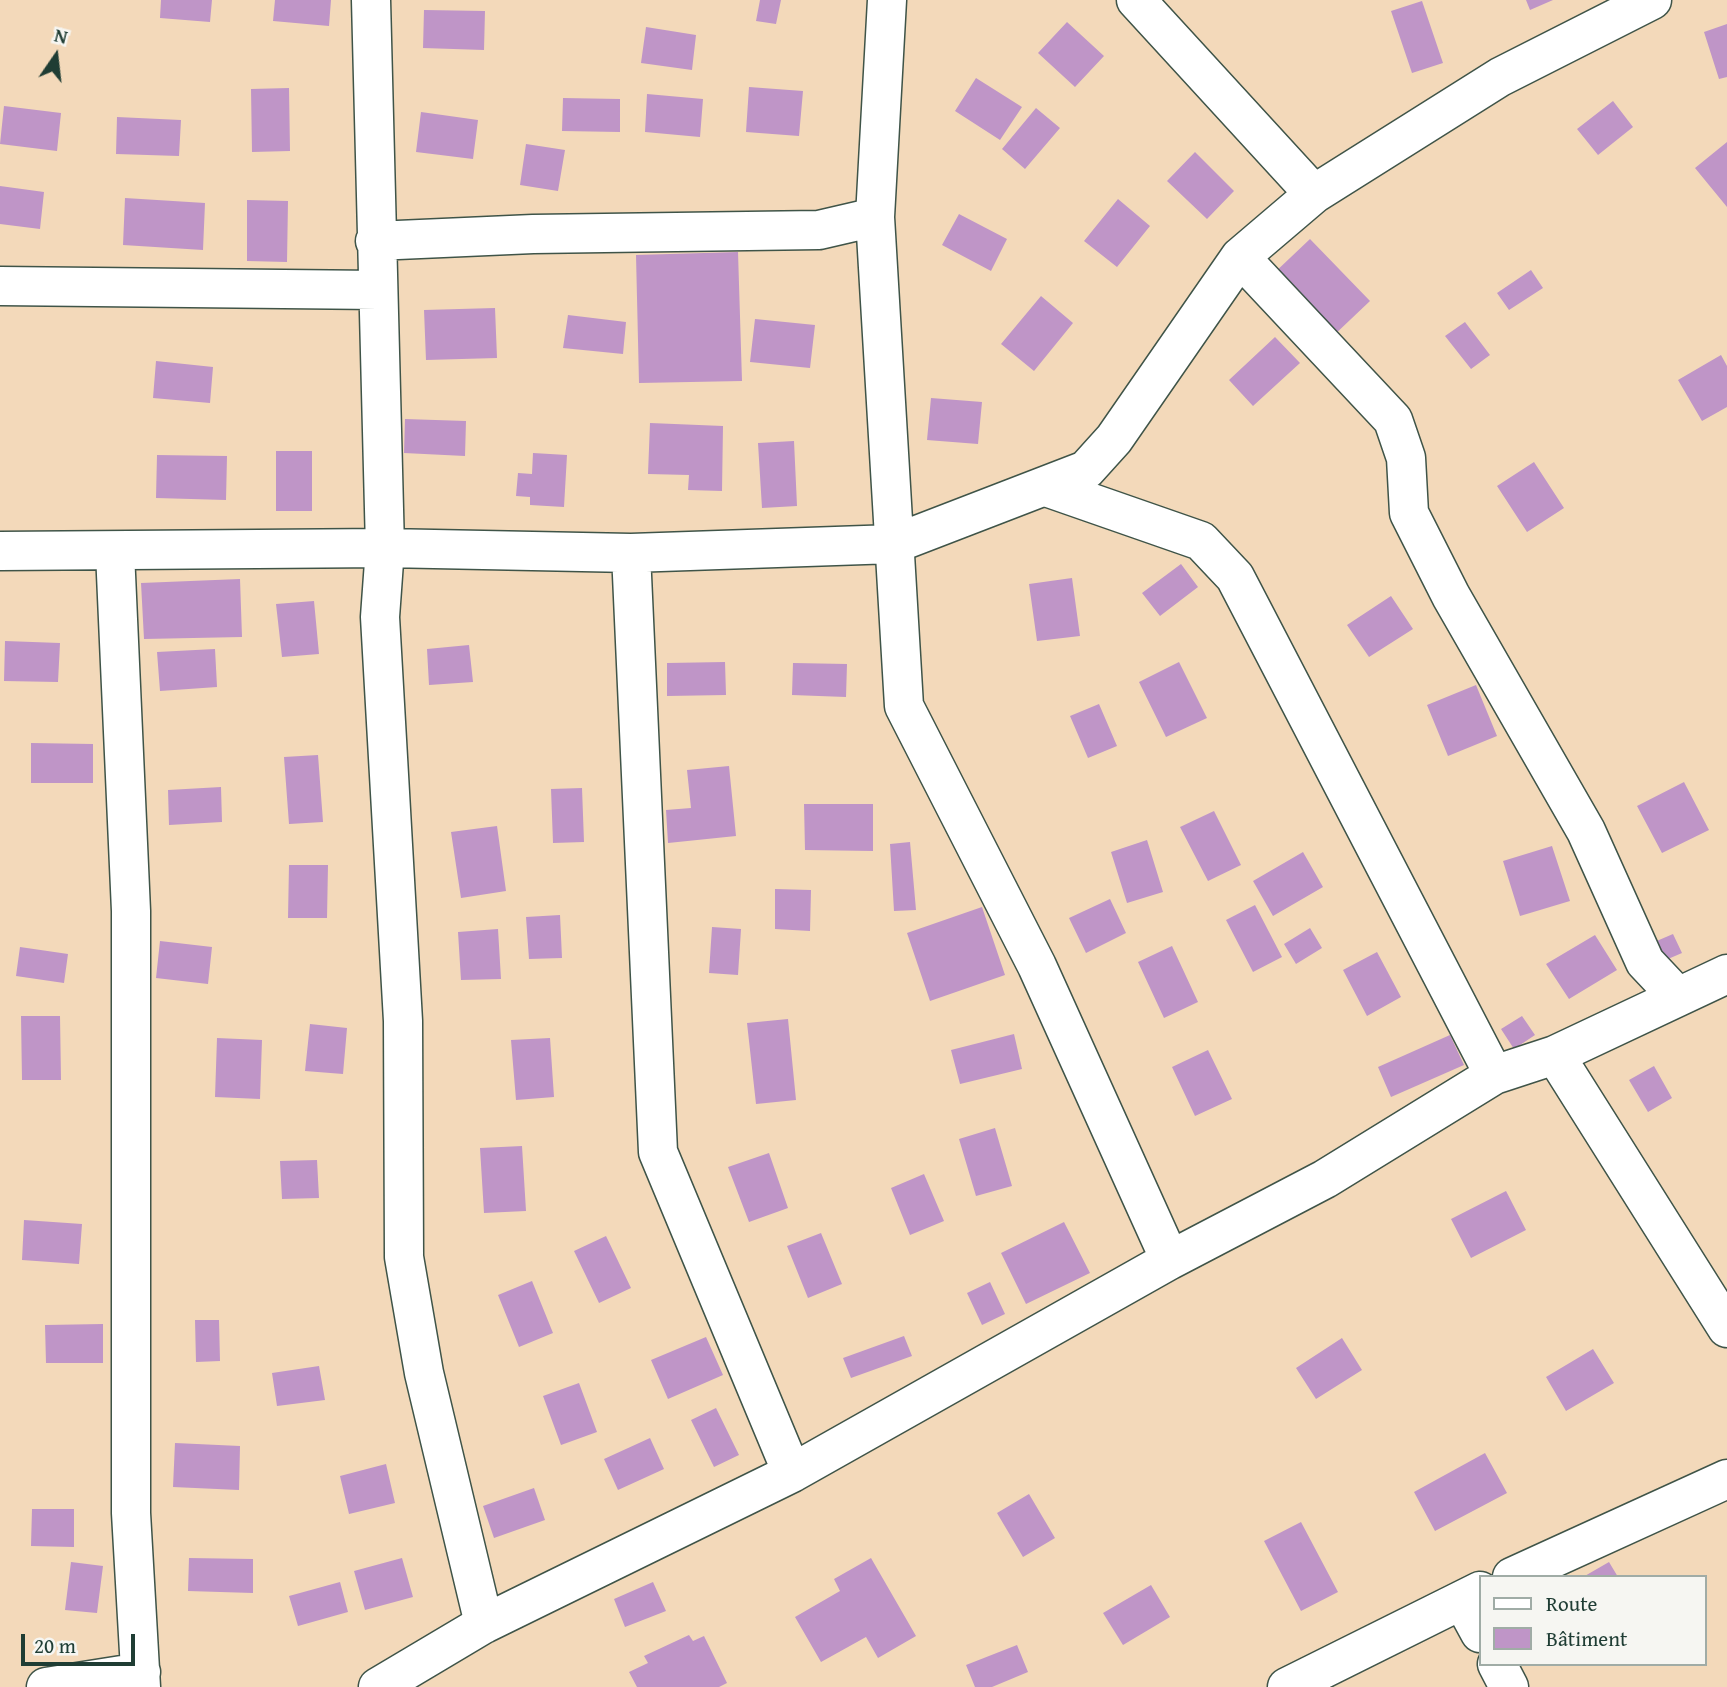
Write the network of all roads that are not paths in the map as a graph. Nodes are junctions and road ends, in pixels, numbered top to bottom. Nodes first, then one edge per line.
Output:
1 (371, 0) edge
2 (887, 0) edge
3 (1136, 0) edge
4 (1652, 0) edge
5 (1314, 194) junction
6 (875, 217) junction
7 (375, 241) junction
8 (1240, 257) junction
9 (0, 286) edge
10 (378, 290) junction
11 (1046, 487) junction
12 (894, 544) junction
13 (385, 548) junction
14 (0, 551) edge
15 (115, 552) junction
16 (631, 553) junction
17 (1727, 974) edge
18 (1678, 997) junction
19 (1555, 1055) junction
20 (1494, 1075) junction
21 (1170, 1260) junction
22 (1727, 1328) edge
23 (792, 1473) junction
24 (1727, 1479) edge
25 (1516, 1575) edge
26 (1471, 1595) edge
27 (484, 1624) junction
28 (1478, 1625) edge
29 (1498, 1666) edge
30 (141, 1680) edge
31 (46, 1687) edge
32 (378, 1687) edge
33 (1287, 1687) edge
34 (1509, 1687) edge

1 - 7 street
2 - 6 street
3 - 5 street
4 - 5 street
5 - 8 street
6 - 7 street
6 - 12 street
7 - 10 street
8 - 11 street
8 - 18 street
9 - 10 street
10 - 13 street
11 - 12 street
11 - 20 street
12 - 16 street
12 - 21 street
13 - 15 street
13 - 16 street
13 - 27 street
14 - 15 street
15 - 30 street
16 - 23 street
17 - 18 street
18 - 19 street
19 - 20 street
19 - 22 street
20 - 21 street
21 - 23 street
23 - 27 street
24 - 25 street
26 - 28 street
26 - 33 street
27 - 32 street
29 - 34 street
30 - 31 street

